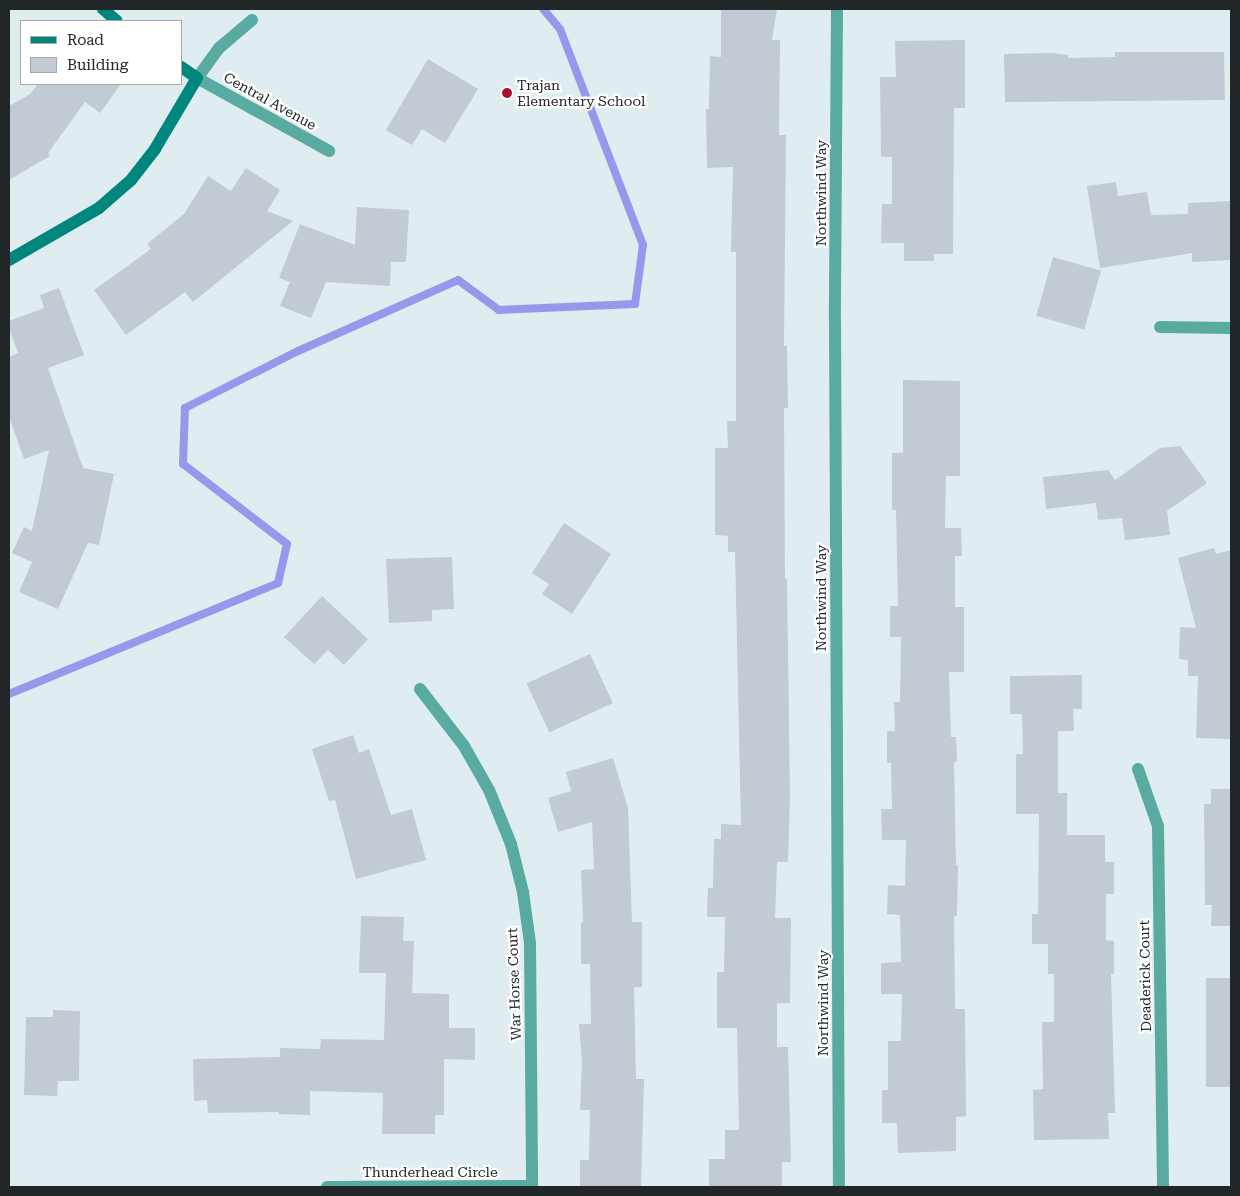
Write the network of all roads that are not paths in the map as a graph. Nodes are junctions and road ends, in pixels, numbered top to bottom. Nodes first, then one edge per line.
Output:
1 (103, 9) edge
2 (837, 9) edge
3 (116, 20) edge
4 (252, 20) dead end
5 (182, 68) edge
6 (197, 78) junction
7 (329, 151) dead end
8 (9, 260) edge
9 (1160, 327) dead end
10 (1231, 328) edge
11 (420, 690) dead end
12 (1138, 768) dead end
13 (328, 1187) edge
14 (532, 1187) edge
15 (839, 1187) edge
16 (1163, 1187) edge

1 - 3 street
2 - 15 street, Northwind Way
4 - 6 street, Central Avenue
5 - 6 street, Central Avenue
6 - 7 street, Central Avenue
6 - 8 street
9 - 10 street
11 - 14 street, War Horse Court
12 - 16 street, Deaderick Court
13 - 14 street, Thunderhead Circle

